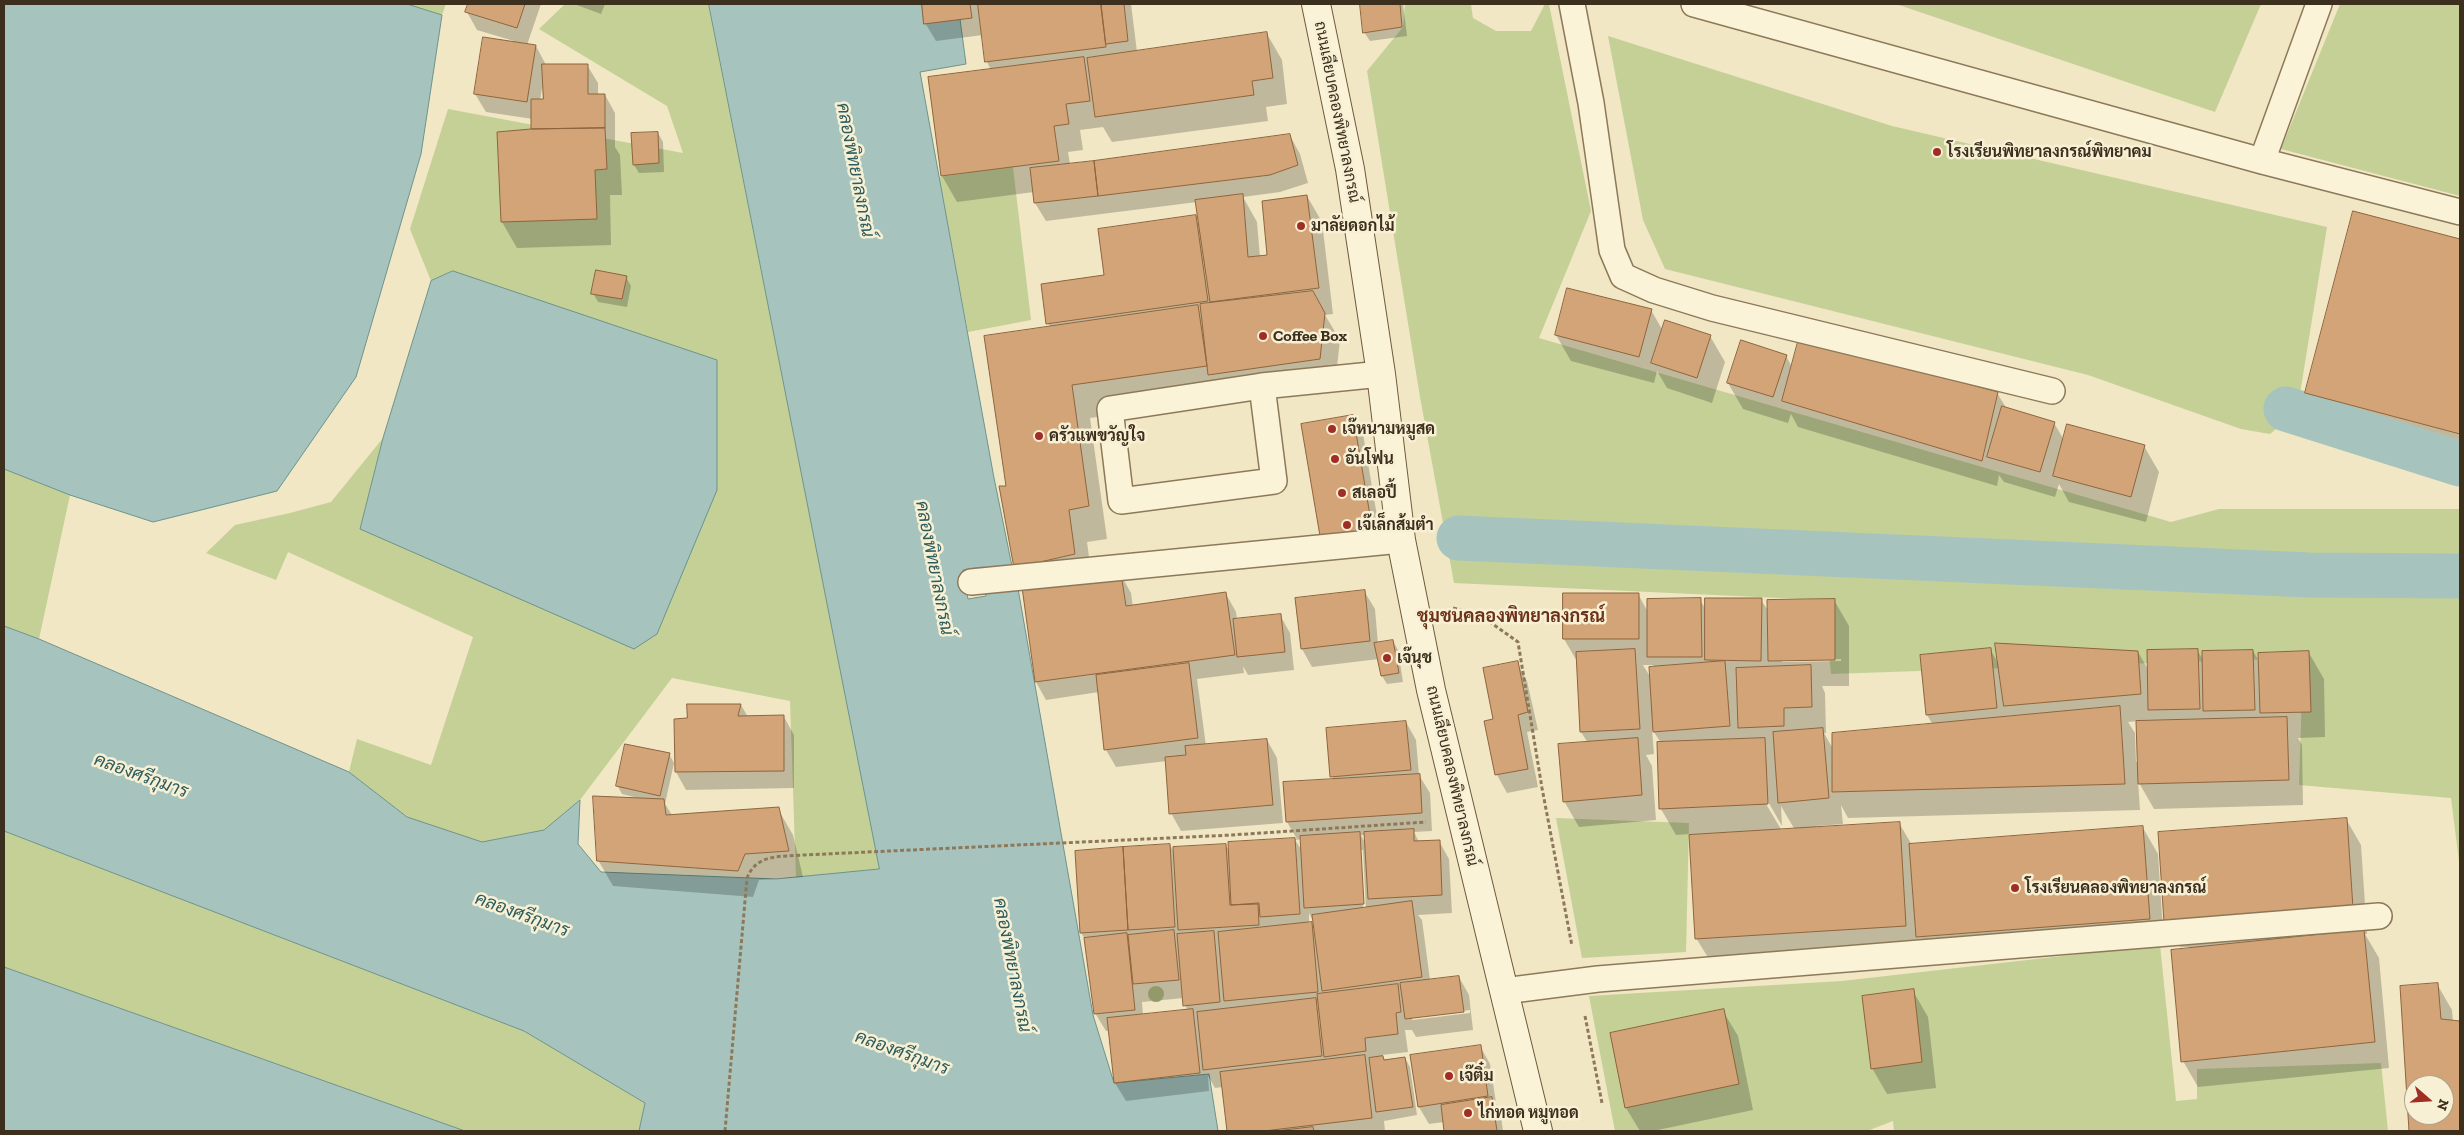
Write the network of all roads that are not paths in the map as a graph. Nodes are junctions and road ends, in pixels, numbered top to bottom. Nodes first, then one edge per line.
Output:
1 (1316, 4) edge
2 (1572, 4) edge
3 (1694, 4) edge
4 (2319, 4) edge
5 (2262, 161) junction
6 (2460, 212) edge
7 (1381, 374) junction
8 (1262, 386) junction
9 (2052, 391) dead end
10 (1401, 540) junction
11 (972, 582) dead end
12 (2379, 916) dead end
13 (1504, 991) junction
14 (1538, 1131) edge

1 - 7 main road, ถนนเลียบคลองพิทยาลงกรณ์
2 - 9 lane
3 - 5 lane
4 - 5 lane
5 - 6 lane
7 - 8 lane
7 - 10 main road, ถนนเลียบคลองพิทยาลงกรณ์
8 - 8 lane
10 - 11 lane
10 - 13 main road, ถนนเลียบคลองพิทยาลงกรณ์
12 - 13 lane
13 - 14 main road, ถนนเลียบคลองพิทยาลงกรณ์

